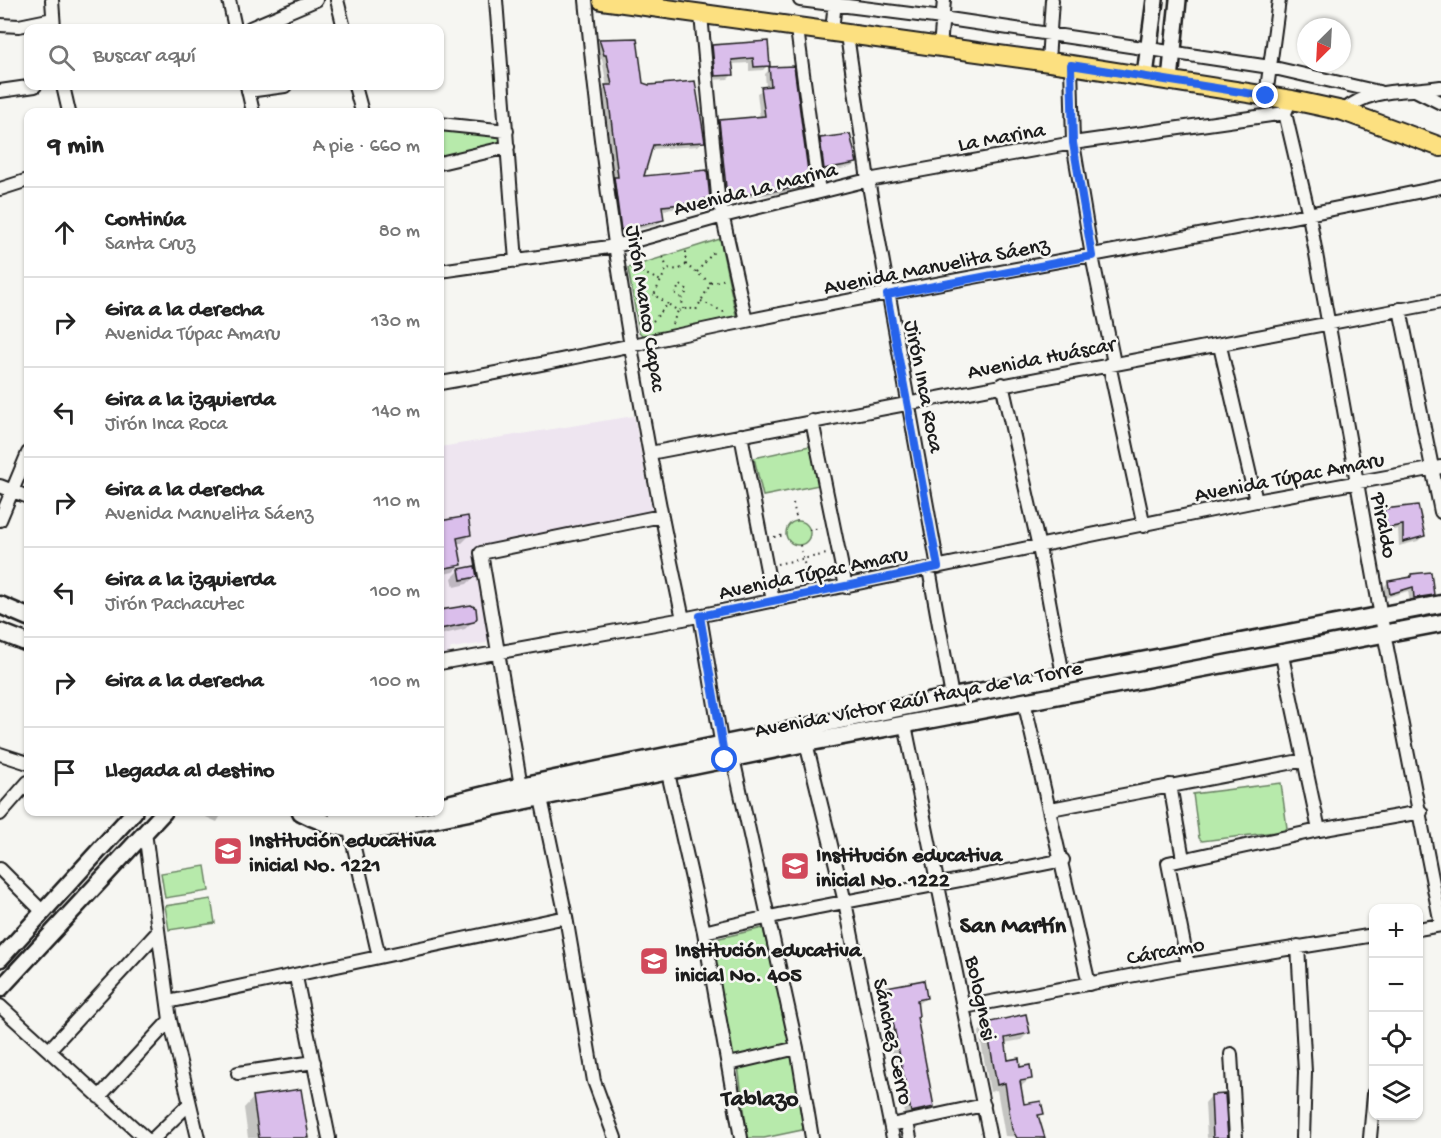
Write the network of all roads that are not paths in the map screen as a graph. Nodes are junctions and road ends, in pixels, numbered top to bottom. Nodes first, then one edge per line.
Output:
1 (52, 0) edge
2 (230, 0) edge
3 (316, 0) edge
4 (337, 0) edge
5 (496, 0) edge
6 (586, 0) edge
7 (602, 0) edge
8 (800, 0) edge
9 (944, 0) edge
10 (1052, 0) edge
11 (1155, 0) edge
12 (1178, 0) edge
13 (1278, 0) edge
14 (835, 2) edge
15 (701, 15) junction
16 (942, 18) junction
17 (53, 24) edge
18 (234, 24) edge
19 (259, 24) edge
20 (343, 24) edge
21 (0, 25) edge
22 (24, 26) edge
23 (797, 29) junction
24 (840, 34) junction
25 (1050, 34) junction
26 (940, 48) junction
27 (1148, 50) junction
28 (1173, 53) junction
29 (1048, 62) junction
30 (1071, 65) junction
31 (1270, 68) junction
32 (1145, 75) junction
33 (1170, 80) junction
34 (1441, 87) edge
35 (24, 88) edge
36 (64, 90) edge
37 (248, 90) edge
38 (356, 90) edge
39 (0, 91) edge
40 (1417, 91) junction
41 (1379, 92) junction
42 (1266, 96) junction
43 (1441, 103) edge
44 (1288, 106) junction
45 (68, 108) edge
46 (252, 108) edge
47 (361, 108) edge
48 (1343, 111) junction
49 (444, 124) edge
50 (507, 131) junction
51 (1073, 143) junction
52 (508, 147) junction
53 (1441, 147) edge
54 (444, 162) edge
55 (868, 180) junction
56 (24, 181) edge
57 (1441, 187) edge
58 (0, 189) edge
59 (819, 192) junction
60 (1309, 215) junction
61 (723, 216) junction
62 (616, 246) junction
63 (1092, 256) junction
64 (516, 261) junction
65 (444, 270) edge
66 (887, 295) junction
67 (1441, 302) edge
68 (1400, 309) junction
69 (746, 321) junction
70 (1327, 324) junction
71 (1220, 346) junction
72 (631, 347) junction
73 (1112, 364) junction
74 (444, 382) edge
75 (1002, 384) junction
76 (908, 403) junction
77 (812, 422) junction
78 (741, 435) junction
79 (650, 453) junction
80 (24, 463) edge
81 (1436, 468) edge
82 (1356, 481) junction
83 (0, 486) edge
84 (13, 491) junction
85 (24, 495) edge
86 (1256, 501) junction
87 (1441, 512) edge
88 (661, 516) junction
89 (0, 520) edge
90 (1143, 526) junction
91 (1039, 547) junction
92 (934, 568) junction
93 (846, 587) junction
94 (773, 601) junction
95 (1441, 603) edge
96 (0, 605) edge
97 (24, 615) edge
98 (700, 616) junction
99 (1382, 616) junction
100 (683, 620) junction
101 (1441, 623) edge
102 (0, 632) edge
103 (1384, 633) junction
104 (24, 641) edge
105 (1281, 651) junction
106 (497, 653) junction
107 (444, 662) edge
108 (1063, 675) junction
109 (952, 697) junction
110 (1024, 701) junction
111 (905, 725) junction
112 (806, 742) junction
113 (0, 753) edge
114 (726, 754) junction
115 (1305, 760) junction
116 (24, 762) edge
117 (668, 772) junction
118 (1170, 785) junction
119 (521, 786) junction
120 (24, 787) edge
121 (541, 798) junction
122 (444, 805) edge
123 (1051, 809) junction
124 (1421, 812) junction
125 (0, 814) edge
126 (131, 816) edge
127 (160, 816) edge
128 (309, 816) edge
129 (350, 830) junction
130 (1319, 830) junction
131 (144, 832) junction
132 (1063, 860) junction
133 (1183, 860) junction
134 (0, 869) edge
135 (938, 886) junction
136 (845, 902) junction
137 (43, 912) junction
138 (566, 917) junction
139 (767, 917) junction
140 (1441, 924) edge
141 (1423, 927) edge
142 (704, 933) junction
143 (156, 934) junction
144 (1369, 936) edge
145 (1298, 946) junction
146 (379, 957) junction
147 (0, 959) edge
148 (1188, 965) junction
149 (296, 976) junction
150 (1089, 984) junction
151 (0, 989) edge
152 (168, 1002) junction
153 (0, 1006) edge
154 (964, 1007) junction
155 (170, 1020) junction
156 (797, 1048) junction
157 (49, 1050) junction
158 (1231, 1054) dead end
159 (314, 1062) junction
160 (729, 1064) junction
161 (238, 1073) dead end
162 (99, 1097) junction
163 (189, 1104) junction
164 (984, 1106) junction
165 (1372, 1120) edge
166 (907, 1122) junction
167 (891, 1125) junction
168 (145, 1138) edge
169 (154, 1138) edge
170 (198, 1138) edge
171 (329, 1138) edge
172 (615, 1138) edge
173 (741, 1138) edge
174 (812, 1138) edge
175 (893, 1138) edge
176 (910, 1138) edge
177 (990, 1138) edge
178 (1236, 1138) edge
179 (1303, 1138) edge
180 (1370, 1138) edge

1 - 17 street
2 - 18 street
3 - 19 street
4 - 20 street
5 - 50 street
6 - 62 street, Jirón Manco Capac
7 - 15 main road
8 - 14 street
9 - 16 street
10 - 25 street
11 - 27 street
12 - 28 street
13 - 31 street
14 - 16 street
14 - 24 street, Jirón Inca Roca
15 - 23 main road
15 - 61 street
16 - 25 street
16 - 26 street
21 - 22 street
23 - 24 main road
23 - 59 street
24 - 26 main road
24 - 55 street, Jirón Inca Roca
25 - 27 street
25 - 29 street
26 - 29 main road
27 - 28 street
27 - 32 street
28 - 31 street
28 - 33 street
29 - 30 main road
30 - 32 main road
30 - 51 street
31 - 41 street
31 - 42 street
32 - 33 main road
33 - 42 main road
34 - 40 street
35 - 39 street
36 - 45 street
37 - 46 street
38 - 47 street
40 - 41 street
40 - 43 street
41 - 48 street
42 - 44 main road
44 - 48 main road
44 - 51 street, La Marina
44 - 60 street, Piraldo
48 - 53 main road
49 - 50 street
50 - 52 street
51 - 55 street, La Marina
51 - 63 street
52 - 54 street
52 - 64 street
55 - 59 street, Avenida La Marina
55 - 66 street, Jirón Inca Roca
56 - 58 street
57 - 60 street, Avenida Manuelita Sáenz
59 - 61 street, Avenida La Marina
60 - 63 street, Avenida Manuelita Sáenz
60 - 70 street, Piraldo
61 - 62 street, Avenida La Marina
61 - 69 street
62 - 64 street, Avenida La Marina
62 - 72 street, Jirón Manco Capac
63 - 66 street, Avenida Manuelita Sáenz
63 - 73 street
64 - 65 street, Avenida La Marina
66 - 69 street, Avenida Manuelita Sáenz
66 - 76 street, Jirón Inca Roca
67 - 68 street, Avenida Huáscar
68 - 70 street, Avenida Huáscar
68 - 81 street
69 - 72 street, Avenida Manuelita Sáenz
70 - 71 street, Avenida Huáscar
70 - 82 street, Piraldo
71 - 73 street, Avenida Huáscar
71 - 86 street
72 - 74 street, Avenida Manuelita Sáenz
72 - 79 street, Jirón Manco Capac
73 - 75 street, Avenida Huáscar
73 - 90 street
75 - 76 street, Avenida Huáscar
75 - 91 street
76 - 77 street, Avenida Huáscar
76 - 92 street, Jirón Inca Roca
77 - 78 street, Avenida Huáscar
77 - 93 street
78 - 79 street, Avenida Huáscar
78 - 94 street
79 - 88 street, Jirón Manco Capac
80 - 84 street
81 - 82 street, Avenida Túpac Amaru
81 - 87 street
82 - 86 street, Avenida Túpac Amaru
82 - 99 street, Piraldo
83 - 84 street
84 - 85 street
84 - 89 street
86 - 90 street, Avenida Túpac Amaru
88 - 100 street, Jirón Manco Capac
88 - 106 street
90 - 91 street, Avenida Túpac Amaru
91 - 92 street, Avenida Túpac Amaru
91 - 108 street
92 - 93 street, Avenida Túpac Amaru
92 - 109 street, Jirón Inca Roca
93 - 94 street, Avenida Túpac Amaru
94 - 98 street, Avenida Túpac Amaru
95 - 99 main road, Avenida Víctor Raúl Haya de la Torre
96 - 97 main road
98 - 100 street, Avenida Túpac Amaru
98 - 114 street
99 - 103 street, Piraldo
99 - 108 main road, Avenida Víctor Raúl Haya de la Torre
100 - 106 street, Avenida Túpac Amaru
101 - 103 main road, Avenida Víctor Raúl Haya de la Torre
102 - 104 main road
103 - 105 main road, Avenida Víctor Raúl Haya de la Torre
103 - 124 street, Piraldo
105 - 110 main road, Avenida Víctor Raúl Haya de la Torre
105 - 115 street
106 - 107 street, Avenida Túpac Amaru
106 - 119 street
108 - 109 main road, Avenida Víctor Raúl Haya de la Torre
109 - 114 main road, Avenida Víctor Raúl Haya de la Torre
110 - 111 main road, Avenida Víctor Raúl Haya de la Torre
110 - 123 street
111 - 112 main road, Avenida Víctor Raúl Haya de la Torre
111 - 135 street, Bolognesi
112 - 114 main road, Avenida Víctor Raúl Haya de la Torre
112 - 136 street, Sánchez Cerro
113 - 116 street
114 - 117 main road, Avenida Víctor Raúl Haya de la Torre
114 - 119 main road, Avenida Víctor Raúl Haya de la Torre
114 - 139 street
115 - 118 street
115 - 130 street
117 - 121 main road, Avenida Víctor Raúl Haya de la Torre
117 - 142 street
118 - 123 street
118 - 133 street
119 - 122 main road, Avenida Víctor Raúl Haya de la Torre
120 - 125 street
121 - 129 main road, Avenida Víctor Raúl Haya de la Torre
121 - 138 street
123 - 132 street
124 - 130 street
124 - 140 street, Piraldo
126 - 137 street
127 - 131 street
128 - 129 main road, Avenida Víctor Raúl Haya de la Torre
129 - 146 street
130 - 133 street
131 - 143 street
131 - 151 street
132 - 135 street
132 - 150 street
133 - 148 street
134 - 137 street
135 - 136 street
135 - 154 street, Bolognesi
136 - 139 street
136 - 167 street, Sánchez Cerro
137 - 147 street
138 - 146 street
138 - 172 street
139 - 142 street
139 - 156 street
140 - 141 street
142 - 160 street
143 - 152 street
143 - 157 street
144 - 145 street, Cárcamo
145 - 148 street, Cárcamo
145 - 179 street
146 - 149 street
148 - 150 street, Cárcamo
149 - 152 street
149 - 159 street
150 - 154 street, Cárcamo
152 - 155 street
153 - 157 street
154 - 164 street, Bolognesi
155 - 162 street
155 - 163 street
156 - 160 street
156 - 174 street
157 - 162 street
158 - 178 street
159 - 161 street
159 - 171 street
160 - 173 street
162 - 168 street
163 - 169 street
163 - 170 street
164 - 166 street
164 - 177 street, Bolognesi
165 - 180 street
166 - 167 street
166 - 176 street
167 - 175 street, Sánchez Cerro

